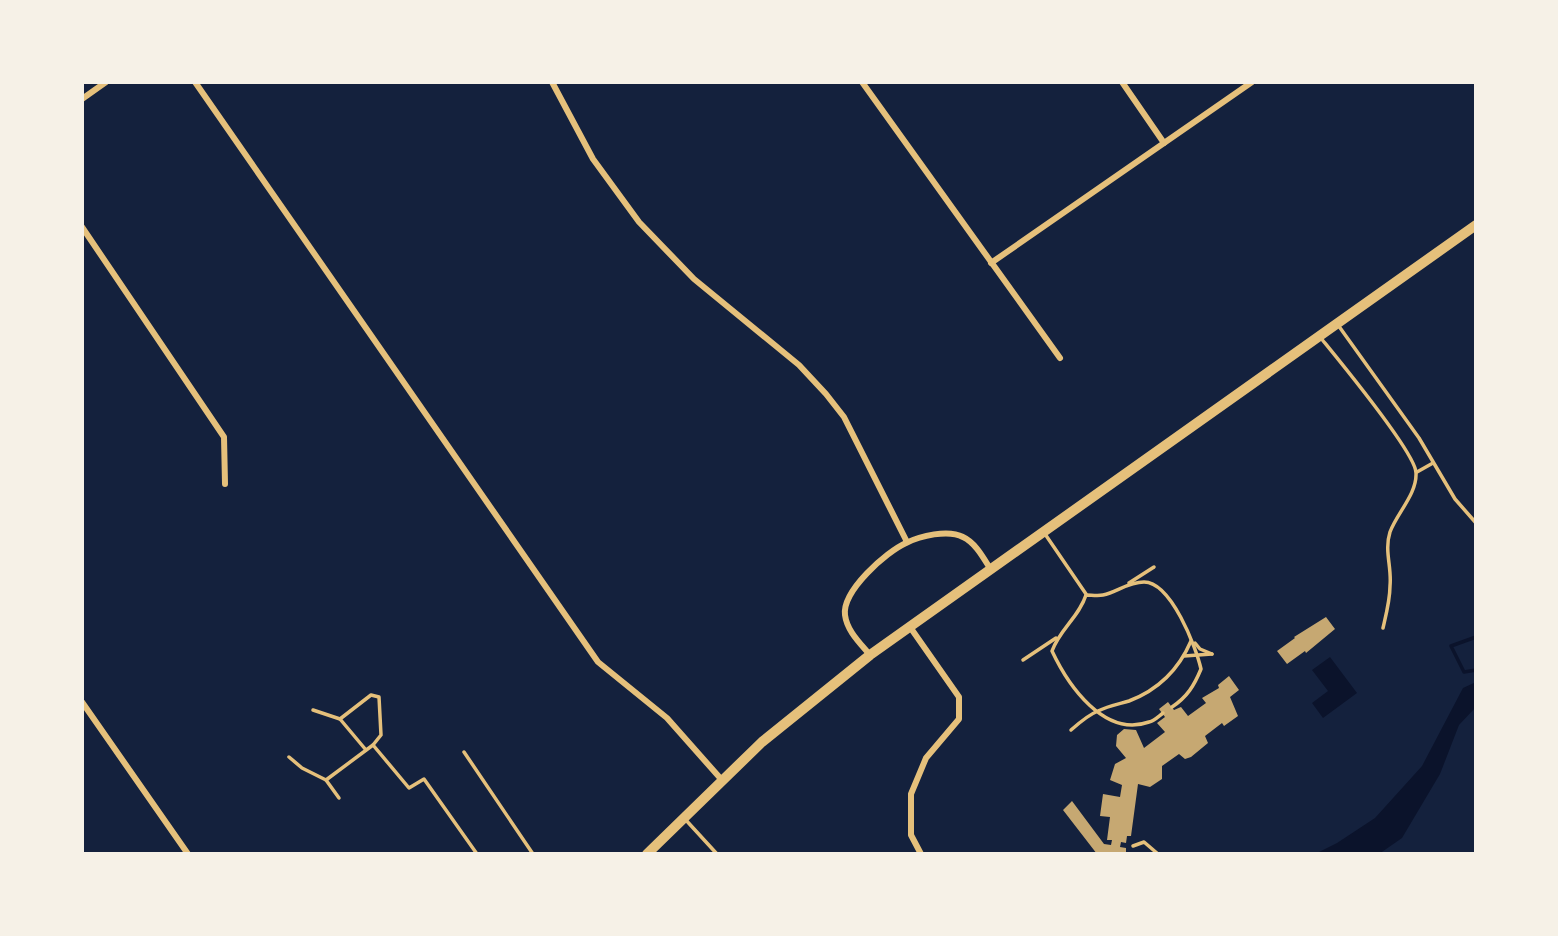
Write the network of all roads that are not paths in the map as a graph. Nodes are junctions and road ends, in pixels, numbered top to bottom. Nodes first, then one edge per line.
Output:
1 (106, 82) edge
2 (195, 82) edge
3 (552, 82) edge
4 (862, 82) edge
5 (1122, 82) edge
6 (1252, 82) edge
7 (82, 99) edge
8 (1164, 143) junction
9 (1476, 226) edge
10 (82, 227) edge
11 (991, 263) junction
12 (1337, 324) junction
13 (1320, 336) junction
14 (1059, 358) dead end
15 (1434, 463) junction
16 (1416, 472) junction
17 (225, 484) dead end
18 (1476, 523) edge
19 (1044, 532) junction
20 (907, 542) junction
21 (1154, 567) dead end
22 (991, 570) junction
23 (1128, 584) junction
24 (1086, 595) junction
25 (910, 627) junction
26 (1383, 628) dead end
27 (1058, 636) junction
28 (1192, 639) junction
29 (870, 655) junction
30 (1184, 656) junction
31 (1198, 657) junction
32 (1023, 660) dead end
33 (82, 702) edge
34 (1171, 708) dead end
35 (313, 710) dead end
36 (1096, 711) junction
37 (1163, 713) dead end
38 (340, 719) junction
39 (1071, 730) dead end
40 (373, 745) junction
41 (366, 750) junction
42 (464, 752) dead end
43 (289, 757) dead end
44 (721, 779) junction
45 (326, 780) junction
46 (339, 798) dead end
47 (683, 817) junction
48 (1133, 846) dead end
49 (188, 854) edge
50 (477, 854) edge
51 (533, 854) edge
52 (647, 854) edge
53 (717, 854) edge
54 (921, 854) edge
55 (1158, 854) edge

1 - 7 street
2 - 44 street
3 - 20 street
4 - 11 street
5 - 8 street
6 - 8 street
8 - 11 street
9 - 12 main road
10 - 17 street
11 - 14 street
12 - 13 main road
12 - 15 lane
13 - 16 lane
13 - 19 main road
15 - 16 lane
15 - 18 lane
16 - 26 lane
19 - 22 main road
19 - 24 lane
20 - 22 street
20 - 29 street
21 - 23 lane
22 - 25 main road
23 - 24 lane
23 - 28 lane
24 - 27 lane
25 - 29 main road
25 - 54 street
27 - 32 lane
27 - 36 lane
28 - 30 lane
28 - 31 lane
28 - 31 lane
29 - 44 main road
30 - 31 lane
30 - 36 lane
31 - 34 lane
33 - 49 street
35 - 38 lane
36 - 37 lane
36 - 39 lane
38 - 40 lane
38 - 41 lane
40 - 41 lane
40 - 50 lane
41 - 45 lane
42 - 51 lane
43 - 45 lane
44 - 47 main road
45 - 46 lane
47 - 52 main road
47 - 53 lane
48 - 55 lane

